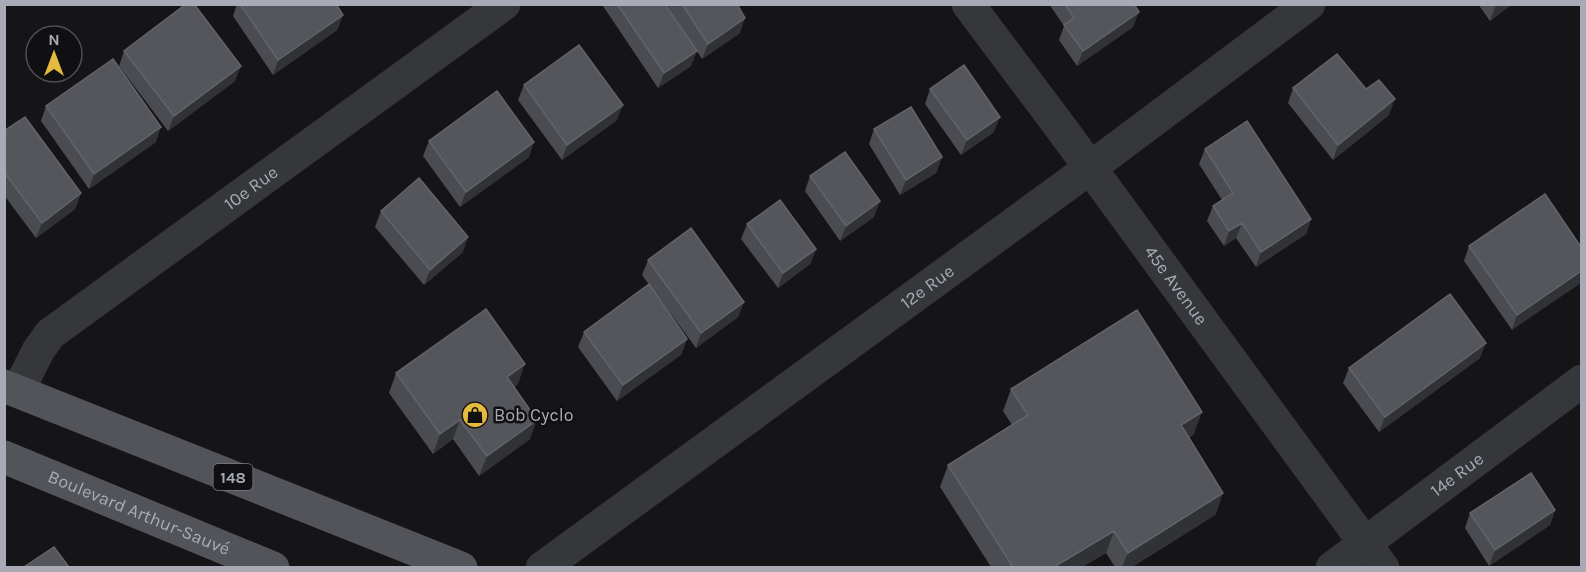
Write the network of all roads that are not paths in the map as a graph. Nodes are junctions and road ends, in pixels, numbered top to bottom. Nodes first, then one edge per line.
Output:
1 (504, 4) edge
2 (968, 4) edge
3 (1309, 4) edge
4 (1090, 168) junction
5 (1581, 381) edge
6 (11, 389) edge
7 (4, 457) edge
8 (1374, 555) edge
9 (273, 567) edge
10 (461, 567) edge
11 (543, 567) edge
12 (1332, 567) edge

1 - 6 street, 10e Rue
2 - 4 street, 45e Avenue
3 - 4 street, 12e Rue
4 - 8 street, 45e Avenue
4 - 11 street, 12e Rue
5 - 8 street, 14e Rue
6 - 10 main road, 148
7 - 9 main road, Boulevard Arthur-Sauvé
8 - 12 street, 14e Rue

